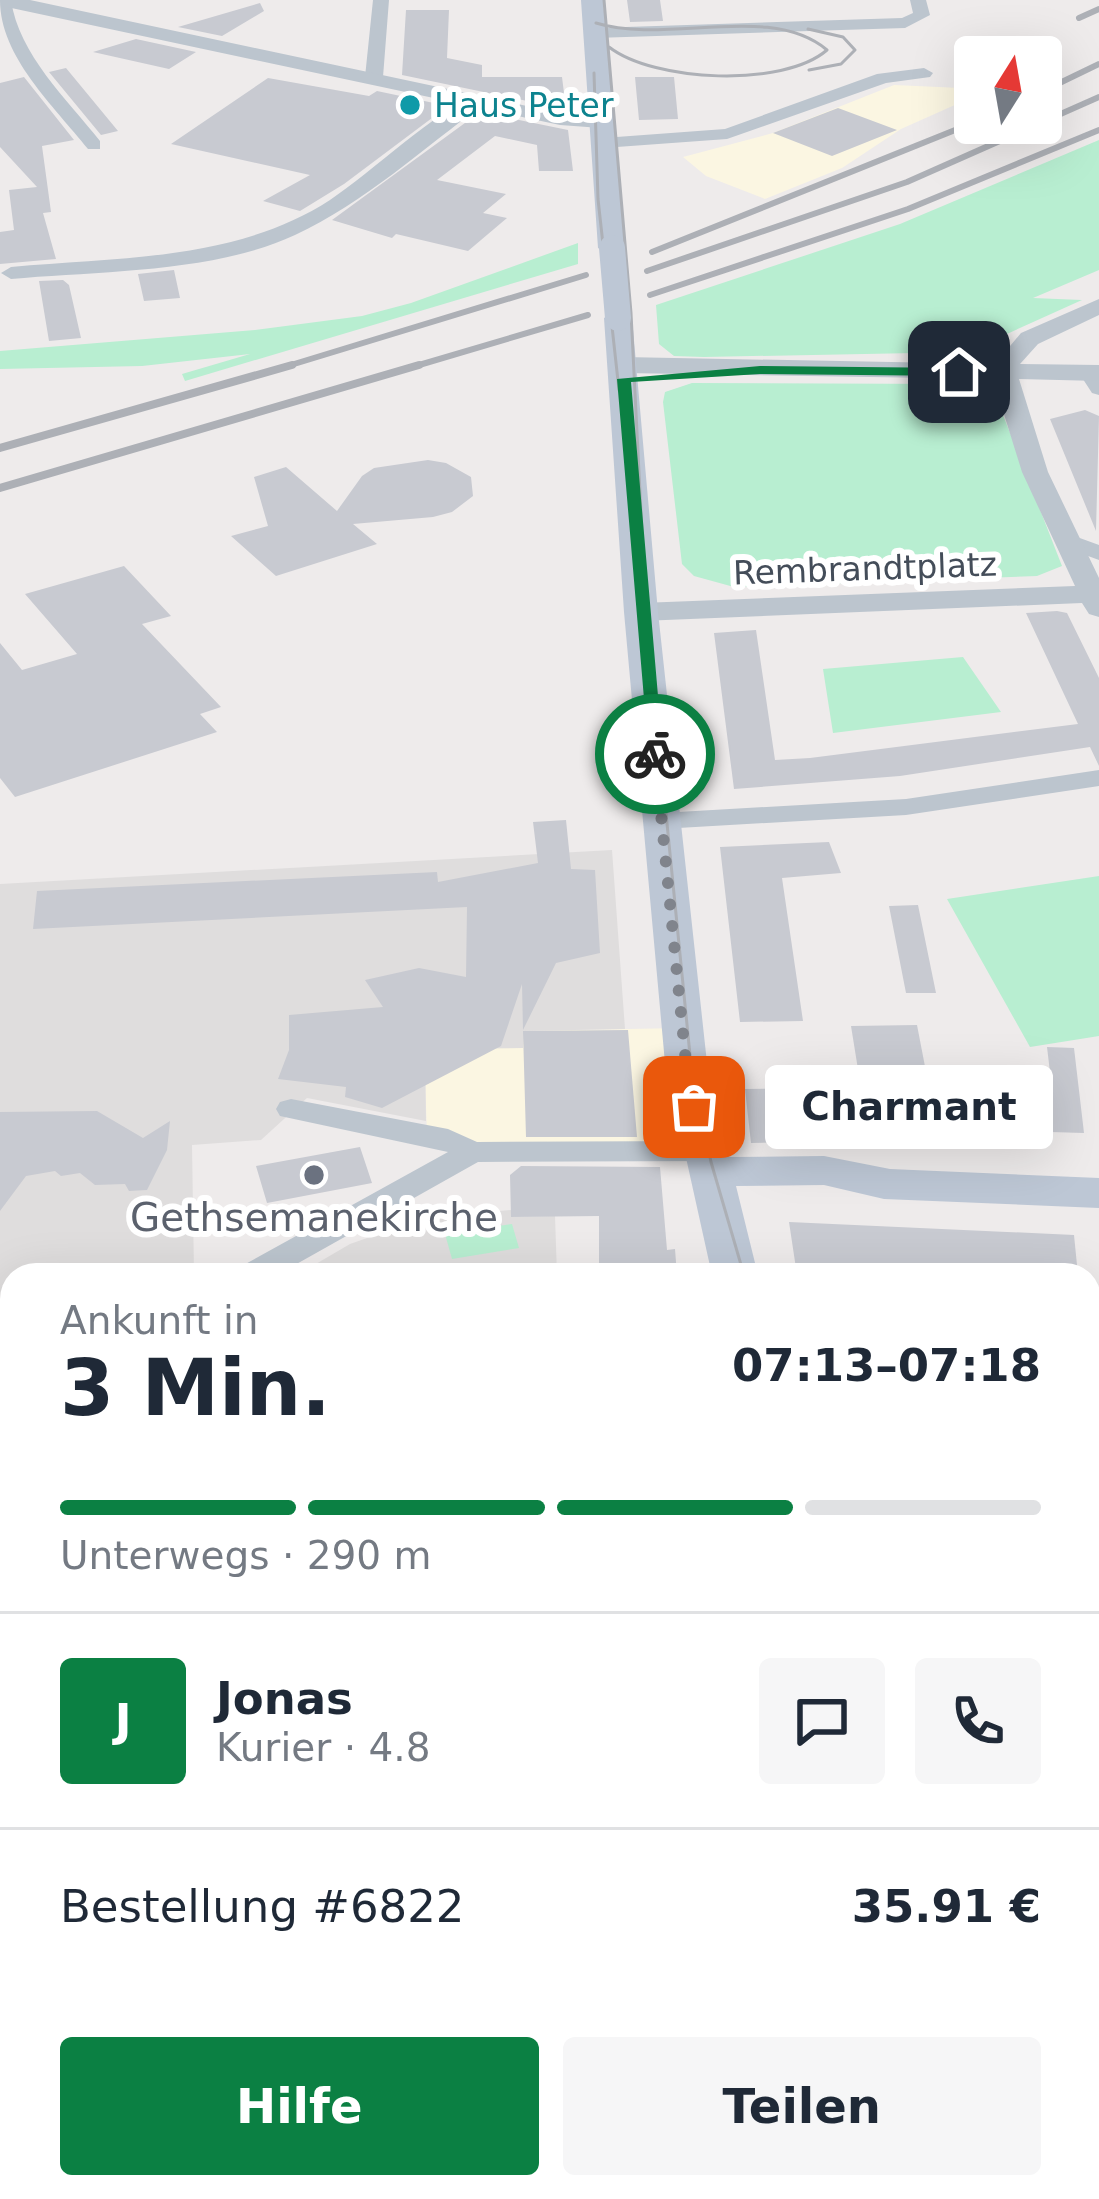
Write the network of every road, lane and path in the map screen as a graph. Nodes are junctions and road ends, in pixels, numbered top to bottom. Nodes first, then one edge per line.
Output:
1 (3, 0) edge
2 (381, 0) edge
3 (592, 0) edge
4 (918, 0) edge
5 (595, 33) junction
6 (924, 74) dead end
7 (374, 77) junction
8 (479, 99) junction
9 (601, 128) junction
10 (94, 146) dead end
11 (11, 273) dead end
12 (1099, 306) edge
13 (624, 372) junction
14 (1004, 373) junction
15 (1096, 379) edge
16 (1066, 540) junction
17 (1099, 553) edge
18 (1095, 601) edge
19 (641, 612) junction
20 (1099, 778) edge
21 (662, 820) junction
22 (291, 1109) dead end
23 (472, 1152) junction
24 (709, 1174) junction
25 (1099, 1193) edge
26 (273, 1263) edge
27 (732, 1263) edge

1 - 7 street
1 - 10 street
2 - 7 street
3 - 5 main road
4 - 5 street
5 - 9 main road
6 - 9 street
7 - 8 street
8 - 9 street
8 - 11 street
9 - 13 main road, bridge
12 - 14 street
13 - 14 street
13 - 19 main road
14 - 15 street
14 - 16 street
16 - 17 street
16 - 18 street
18 - 19 street, Rembrandtplatz
19 - 21 main road
20 - 21 street
21 - 24 main road
22 - 23 street
23 - 24 street
23 - 26 street
24 - 25 main road
24 - 27 main road

